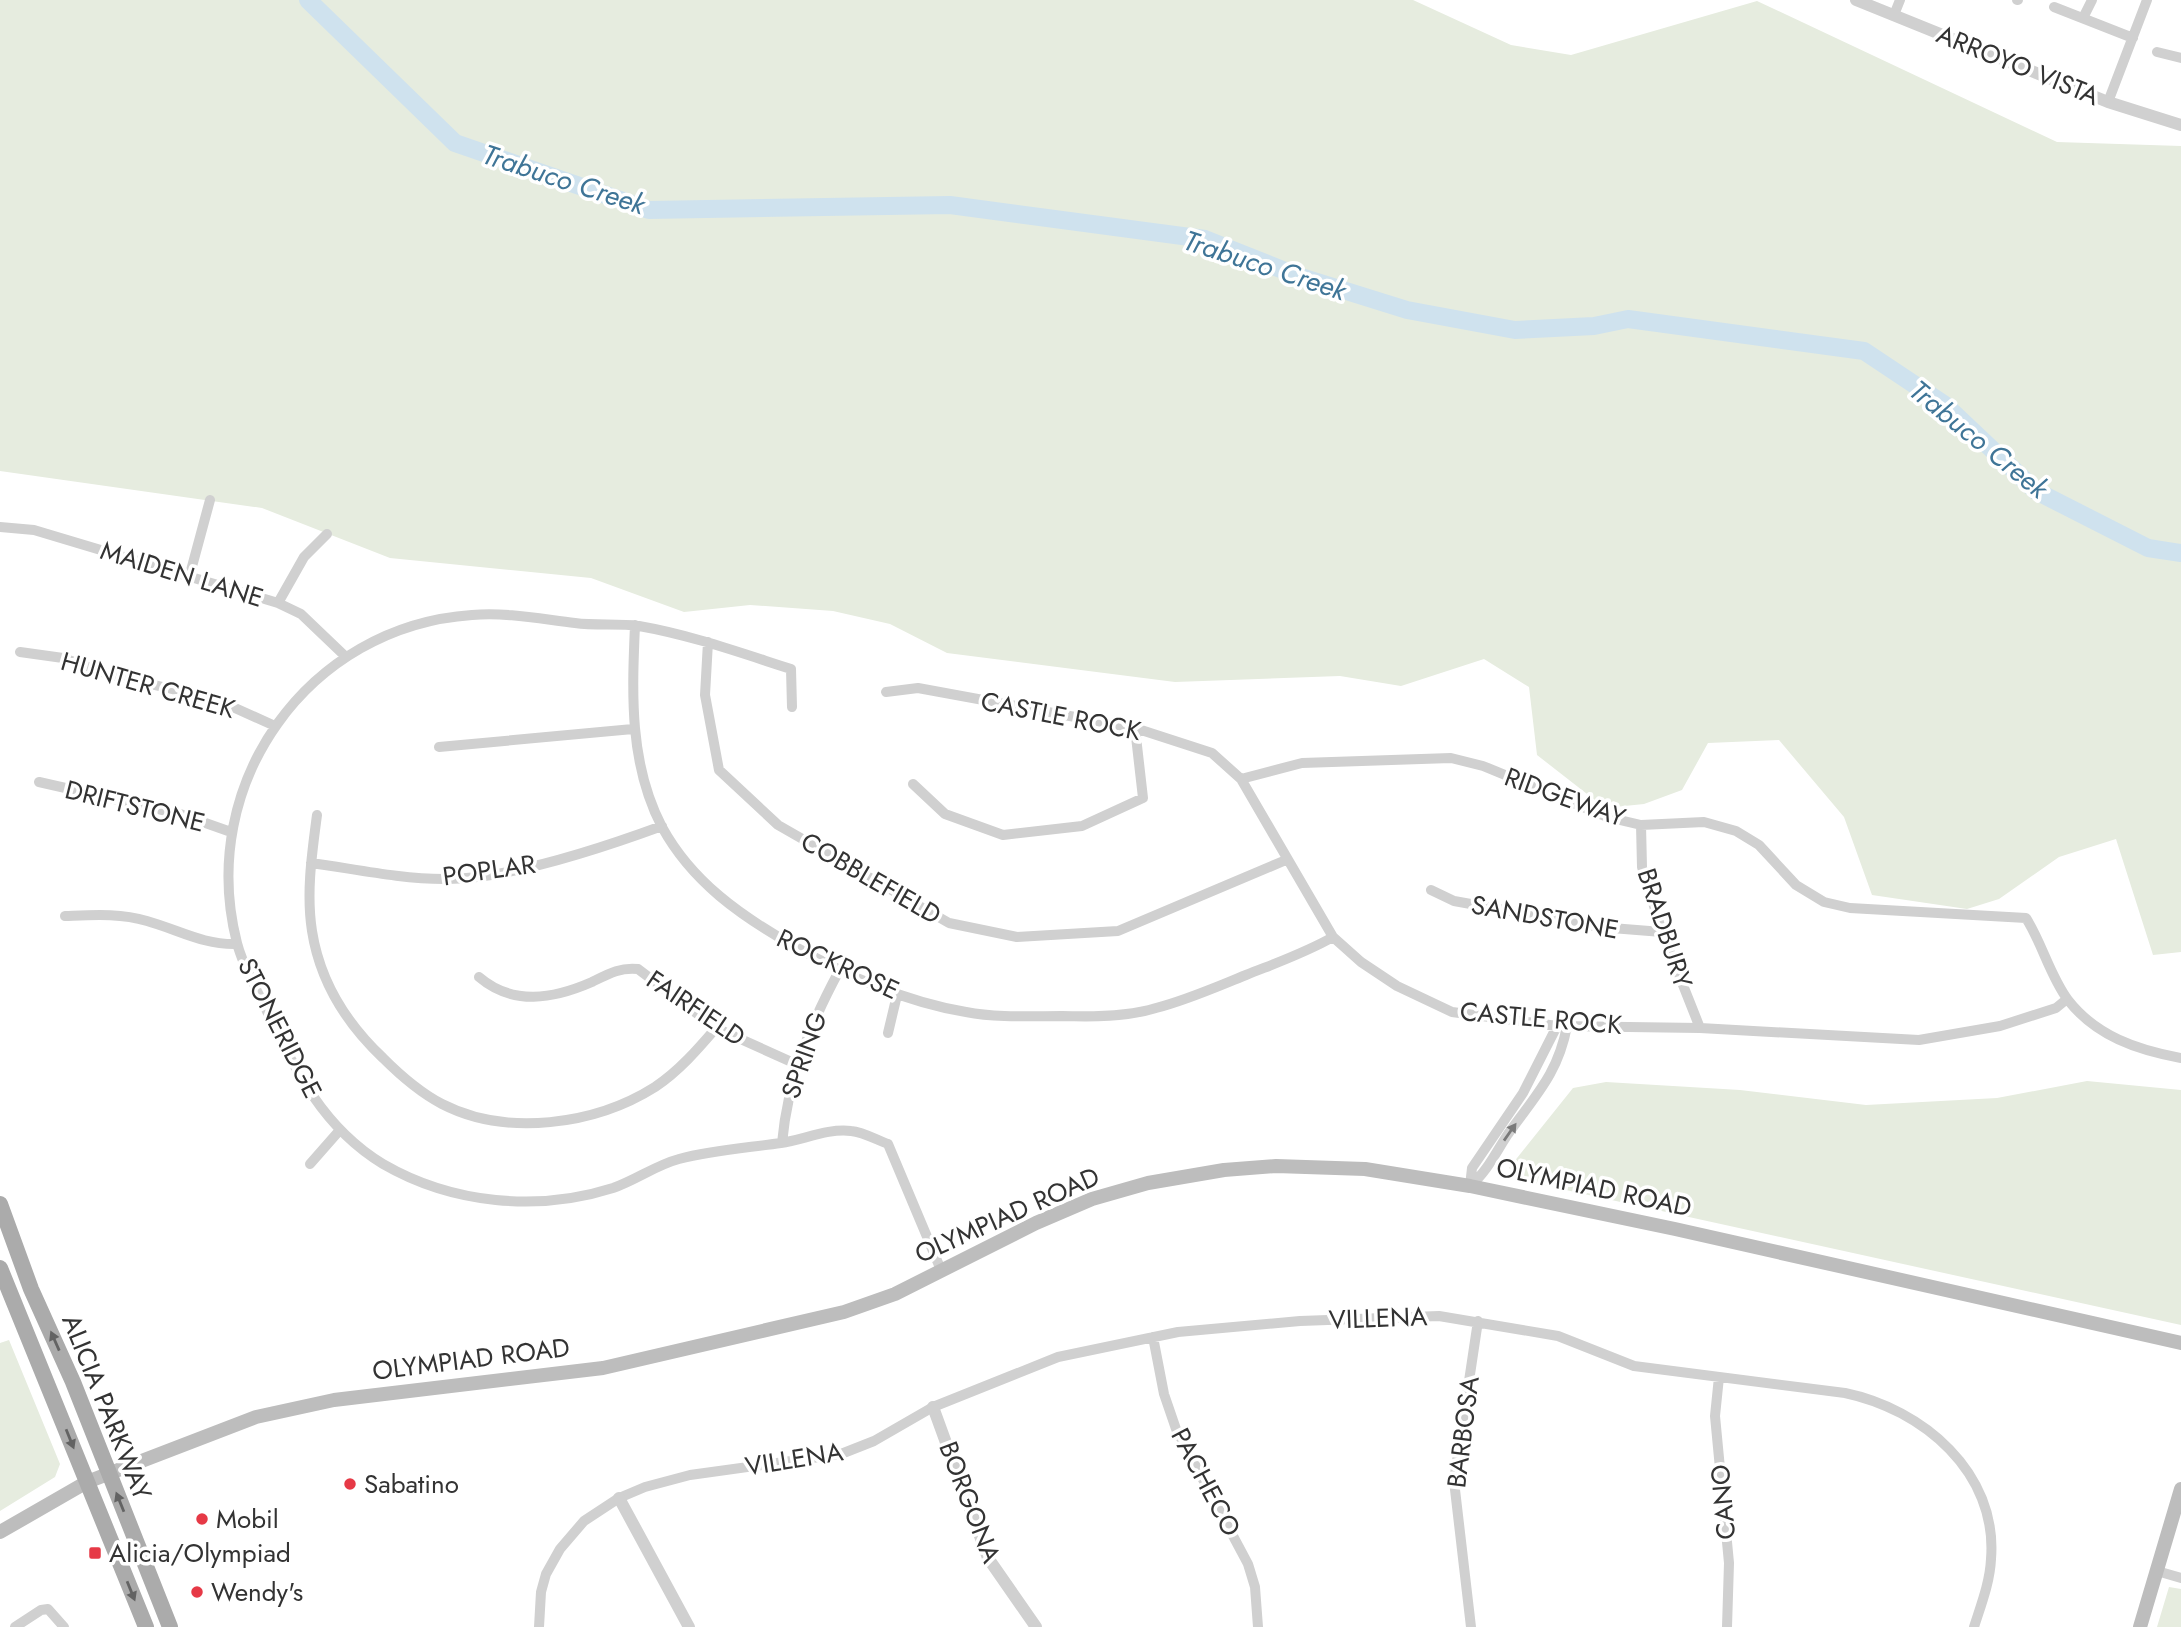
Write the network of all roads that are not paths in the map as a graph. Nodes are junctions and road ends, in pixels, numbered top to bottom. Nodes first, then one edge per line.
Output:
1 (1856, 0) edge
2 (1900, 0) edge
3 (2092, 0) edge
4 (2147, 0) edge
5 (2054, 7) dead end
6 (1894, 15) junction
7 (2083, 18) junction
8 (2133, 38) junction
9 (2157, 52) dead end
10 (2181, 58) edge
11 (2108, 102) junction
12 (2181, 125) edge
13 (210, 500) dead end
14 (0, 527) edge
15 (327, 534) dead end
16 (190, 574) junction
17 (278, 603) junction
18 (635, 625) junction
19 (708, 642) junction
20 (20, 652) dead end
21 (346, 657) junction
22 (886, 692) dead end
23 (792, 708) dead end
24 (275, 726) junction
25 (1135, 728) junction
26 (633, 729) junction
27 (439, 747) dead end
28 (1241, 779) junction
29 (39, 782) dead end
30 (913, 784) dead end
31 (317, 815) dead end
32 (1642, 825) junction
33 (662, 826) junction
34 (231, 832) junction
35 (1286, 860) junction
36 (311, 863) junction
37 (1431, 890) dead end
38 (65, 916) dead end
39 (1662, 932) junction
40 (1333, 937) junction
41 (237, 944) junction
42 (839, 971) junction
43 (479, 977) dead end
44 (897, 995) junction
45 (2067, 999) junction
46 (1562, 1026) junction
47 (716, 1028) junction
48 (1700, 1028) junction
49 (888, 1033) dead end
50 (1543, 1054) junction
51 (2181, 1058) edge
52 (1558, 1059) junction
53 (796, 1064) junction
54 (339, 1131) junction
55 (782, 1143) junction
56 (1486, 1145) junction
57 (1496, 1151) junction
58 (310, 1164) dead end
59 (1470, 1186) junction
60 (0, 1204) edge
61 (0, 1268) edge
62 (941, 1270) junction
63 (1478, 1321) junction
64 (1153, 1337) junction
65 (2181, 1343) edge
66 (1719, 1377) junction
67 (933, 1407) junction
68 (108, 1473) junction
69 (87, 1482) junction
70 (2181, 1489) edge
71 (620, 1498) junction
72 (0, 1532) edge
73 (2157, 1571) junction
74 (2181, 1578) edge
75 (1032, 1623) edge
76 (15, 1627) edge
77 (64, 1627) edge
78 (146, 1627) edge
79 (170, 1627) edge
80 (538, 1627) edge
81 (689, 1627) edge
82 (1017, 1627) edge
83 (1258, 1627) edge
84 (1471, 1627) edge
85 (1727, 1627) edge
86 (1974, 1627) edge
87 (2140, 1627) edge

1 - 6 street, ARROYO VISTA
2 - 6 street
3 - 7 street
4 - 8 street
5 - 7 street
6 - 11 street, ARROYO VISTA
7 - 8 street
8 - 11 street
9 - 10 street
11 - 12 street, ARROYO VISTA
13 - 16 street
14 - 16 street, MAIDEN LANE
15 - 17 street
16 - 17 street, MAIDEN LANE
17 - 21 street, MAIDEN LANE
18 - 19 street, STONERIDGE
18 - 21 street, STONERIDGE
18 - 26 street, ROCKROSE
19 - 23 street, STONERIDGE
19 - 35 street, COBBLEFIELD
20 - 24 street, HUNTER CREEK
21 - 24 street, STONERIDGE
22 - 25 street, CASTLE ROCK
24 - 34 street, STONERIDGE
25 - 28 street, CASTLE ROCK
25 - 30 street
26 - 27 street
26 - 33 street, ROCKROSE
28 - 32 street, RIDGEWAY
28 - 35 street, CASTLE ROCK
29 - 34 street, DRIFTSTONE
31 - 36 street
32 - 39 street, BRADBURY
32 - 45 street, RIDGEWAY
33 - 36 street, POPLAR
33 - 42 street, ROCKROSE
34 - 41 street, STONERIDGE
35 - 40 street, CASTLE ROCK
36 - 47 street
37 - 39 street, SANDSTONE
38 - 41 street
39 - 48 street, BRADBURY
40 - 44 street, ROCKROSE
40 - 46 street, CASTLE ROCK
41 - 54 street, STONERIDGE
42 - 44 street, ROCKROSE
42 - 53 street, SPRING
43 - 47 street, FAIRFIELD
44 - 49 street
45 - 48 street, CASTLE ROCK
45 - 51 street
46 - 48 street, CASTLE ROCK
46 - 50 street
46 - 52 street
47 - 53 street, FAIRFIELD
50 - 52 street
50 - 56 street
57 -> 52 street
53 - 55 street, SPRING
54 - 55 street, STONERIDGE
54 - 58 street
55 - 62 street, STONERIDGE
56 - 57 street
56 - 59 street
57 - 59 street
59 - 62 main road, OLYMPIAD ROAD
59 - 65 main road, OLYMPIAD ROAD
68 -> 60 main road, ALICIA PARKWAY
61 -> 69 main road, ALICIA PARKWAY
62 - 68 main road, OLYMPIAD ROAD
63 - 64 street, VILLENA
63 - 66 street, VILLENA
63 - 84 street, BARBOSA
64 - 67 street, VILLENA
64 - 83 street, PACHECO
66 - 85 street, CANO
66 - 86 street, VILLENA
67 - 71 street, VILLENA
67 - 75 street, BORGONA
68 - 69 main road, OLYMPIAD ROAD
79 -> 68 main road, ALICIA PARKWAY
69 - 72 main road, OLYMPIAD ROAD
69 -> 78 main road, ALICIA PARKWAY
70 - 73 main road
71 - 80 street, VILLENA
71 - 81 street
73 - 74 street
73 - 87 main road
75 - 82 street
76 - 77 street

